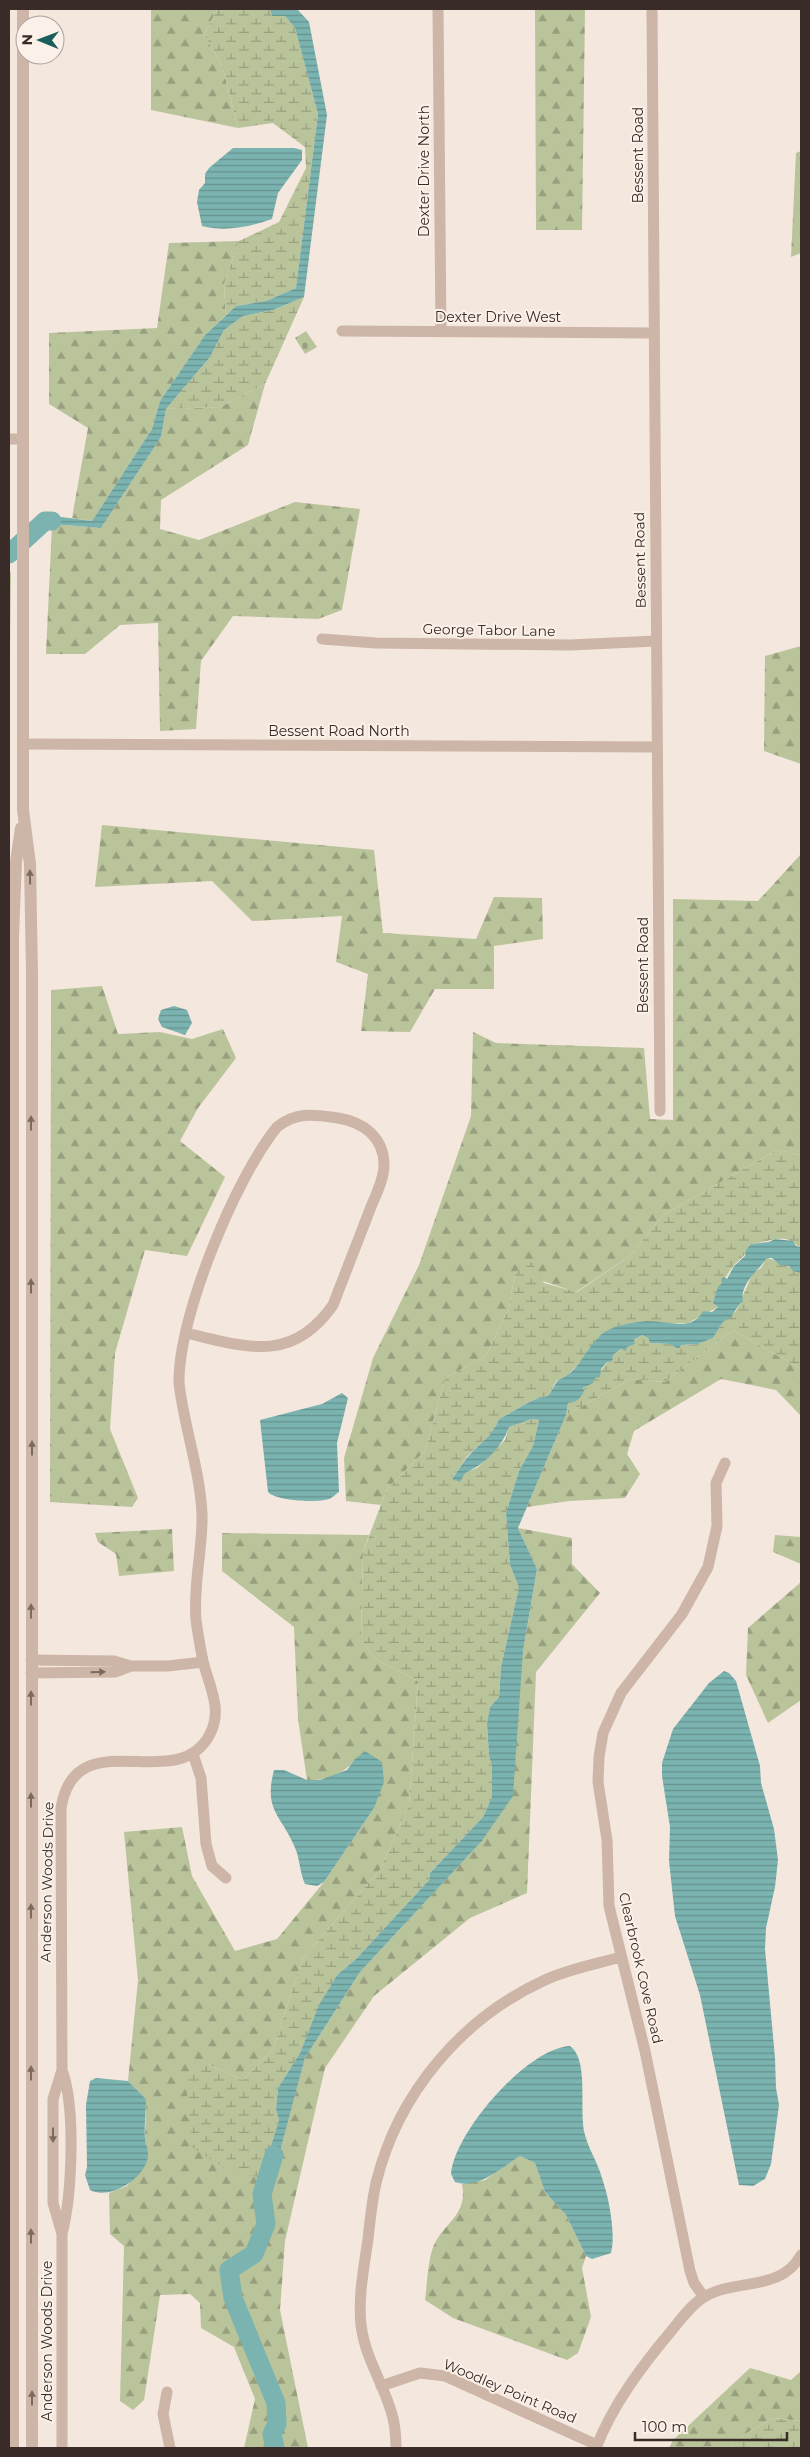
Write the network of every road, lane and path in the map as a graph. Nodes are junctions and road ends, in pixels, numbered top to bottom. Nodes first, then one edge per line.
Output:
1 (23, 9) edge
2 (438, 9) edge
3 (652, 9) edge
4 (342, 331) dead end
5 (441, 332) junction
6 (654, 333) junction
7 (9, 439) edge
8 (22, 440) junction
9 (322, 638) dead end
10 (656, 641) junction
11 (23, 744) junction
12 (656, 747) junction
13 (23, 810) junction
14 (11, 918) edge
15 (31, 925) junction
16 (11, 936) edge
17 (660, 1111) dead end
18 (186, 1333) junction
19 (725, 1463) dead end
20 (31, 1660) junction
21 (74, 1660) junction
22 (203, 1662) junction
23 (131, 1666) junction
24 (31, 1673) junction
25 (74, 1673) junction
26 (192, 1754) junction
27 (226, 1878) dead end
28 (621, 1957) junction
29 (62, 2070) junction
30 (62, 2234) junction
31 (801, 2255) edge
32 (704, 2297) junction
33 (381, 2386) junction
34 (167, 2392) dead end
35 (597, 2447) edge
36 (13, 2448) edge
37 (32, 2448) edge
38 (62, 2448) edge
39 (170, 2448) edge
40 (396, 2448) edge

1 - 8 street
2 - 5 street, Dexter Drive North
3 - 6 street, Bessent Road
4 - 5 street, Dexter Drive West
5 - 6 street, Dexter Drive West
6 - 10 street, Bessent Road
7 - 8 street
8 - 11 street
9 - 10 street, George Tabor Lane
10 - 12 street, Bessent Road
11 - 12 street, Bessent Road North
11 - 13 street
12 - 17 street, Bessent Road
13 - 14 street
15 -> 13 street
14 - 15 street
14 - 16 street
15 - 16 street
20 -> 15 street
16 - 36 street
18 - 18 street
18 - 22 street
19 - 28 street, Clearbrook Cove Road
20 - 21 street
20 - 24 street
21 - 23 street
21 - 25 street
22 - 23 street
22 - 26 street
25 -> 23 street
24 - 25 street
37 -> 24 street
26 - 27 street
26 - 29 street, Anderson Woods Drive
28 - 32 street, Clearbrook Cove Road
28 - 33 street
29 - 30 street, Anderson Woods Drive
29 -> 30 street, Anderson Woods Drive
30 - 38 street, Anderson Woods Drive
31 - 32 street
32 - 35 street
33 - 35 street, Woodley Point Road
33 - 40 street
34 - 39 street

